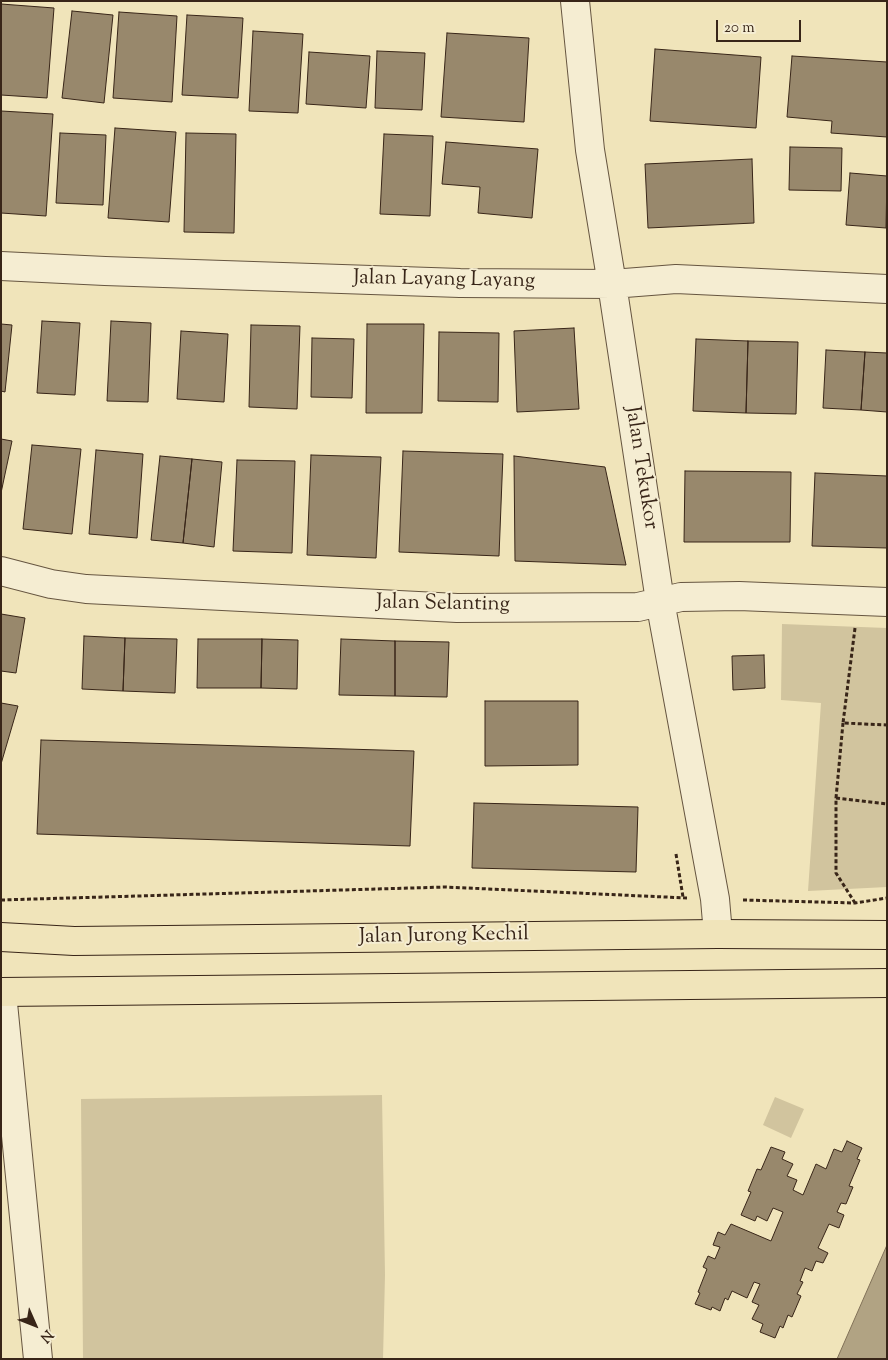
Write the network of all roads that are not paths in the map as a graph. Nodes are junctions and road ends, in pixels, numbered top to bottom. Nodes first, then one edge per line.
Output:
1 (575, 1) edge
2 (1, 266) edge
3 (612, 284) junction
4 (887, 290) edge
5 (1, 571) edge
6 (660, 602) junction
7 (887, 602) edge
8 (718, 934) junction
9 (887, 935) edge
10 (1, 938) edge
11 (887, 983) edge
12 (2, 993) edge
13 (38, 1359) edge

1 - 3 street, Jalan Tekukor
2 - 3 street, Jalan Layang Layang
3 - 4 street, Jalan Layang Layang
3 - 6 street, Jalan Tekukor
5 - 6 street, Jalan Selanting
6 - 7 street, Jalan Selanting
6 - 8 street, Jalan Tekukor
8 - 9 main road, Jalan Jurong Kechil
8 - 10 main road, Jalan Jurong Kechil
11 - 12 main road
12 - 13 street

